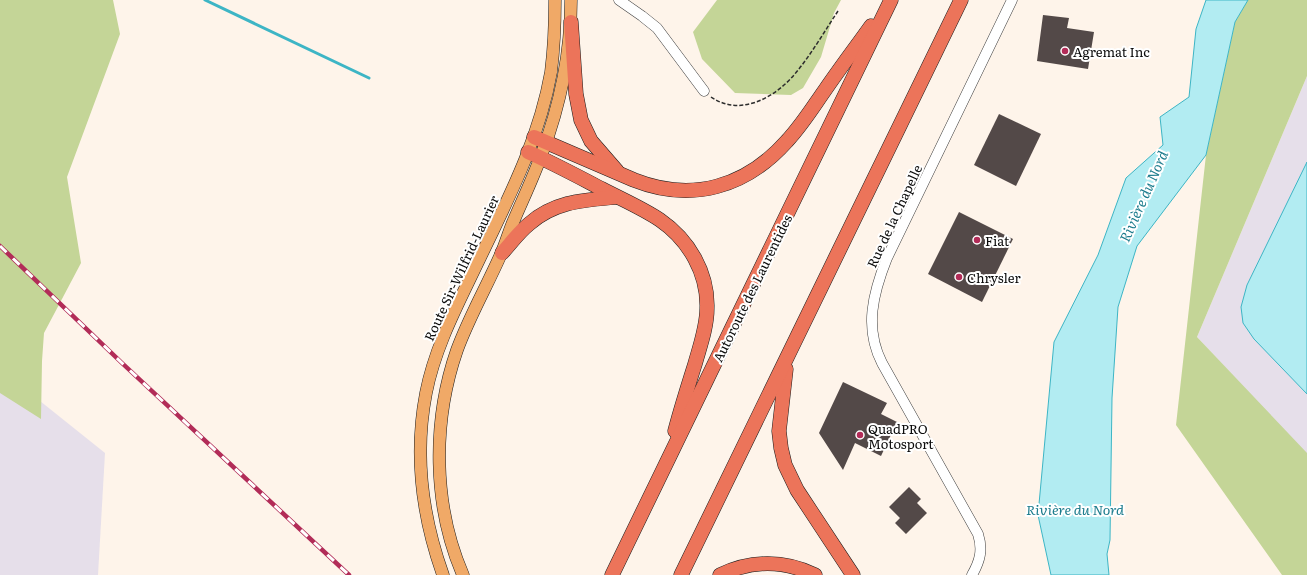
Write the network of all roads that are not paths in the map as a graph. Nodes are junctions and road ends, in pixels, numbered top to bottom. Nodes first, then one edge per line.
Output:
1 (555, 0) edge
2 (571, 0) edge
3 (619, 0) edge
4 (891, 0) edge
5 (961, 0) edge
6 (1012, 0) edge
7 (571, 22) junction
8 (704, 91) road end
9 (540, 140) junction
10 (535, 155) junction
11 (618, 173) junction
12 (617, 197) junction
13 (502, 253) junction
14 (788, 357) junction
15 (662, 471) junction
16 (443, 575) edge
17 (463, 575) edge
18 (612, 575) edge
19 (681, 575) edge
20 (720, 575) edge
21 (815, 575) edge
22 (853, 575) edge
23 (972, 575) edge

1 - 9 main road, Route Sir-Wilfrid-Laurier
2 - 7 main road, Route Sir-Wilfrid-Laurier
3 - 8 street
4 - 11 highway
4 - 15 highway, Autoroute des Laurentides
5 - 14 highway
6 - 23 street, Rue de la Chapelle
7 - 9 main road, Route Sir-Wilfrid-Laurier
7 - 11 highway
9 - 10 main road, Route Sir-Wilfrid-Laurier
9 - 11 highway
10 - 12 highway
10 - 13 main road, Route Sir-Wilfrid-Laurier
10 - 16 main road, Route Sir-Wilfrid-Laurier
12 - 13 highway
12 - 15 highway
13 - 17 main road, Route Sir-Wilfrid-Laurier
14 - 19 highway
14 - 22 highway
15 - 18 highway, Autoroute des Laurentides
20 - 21 highway

